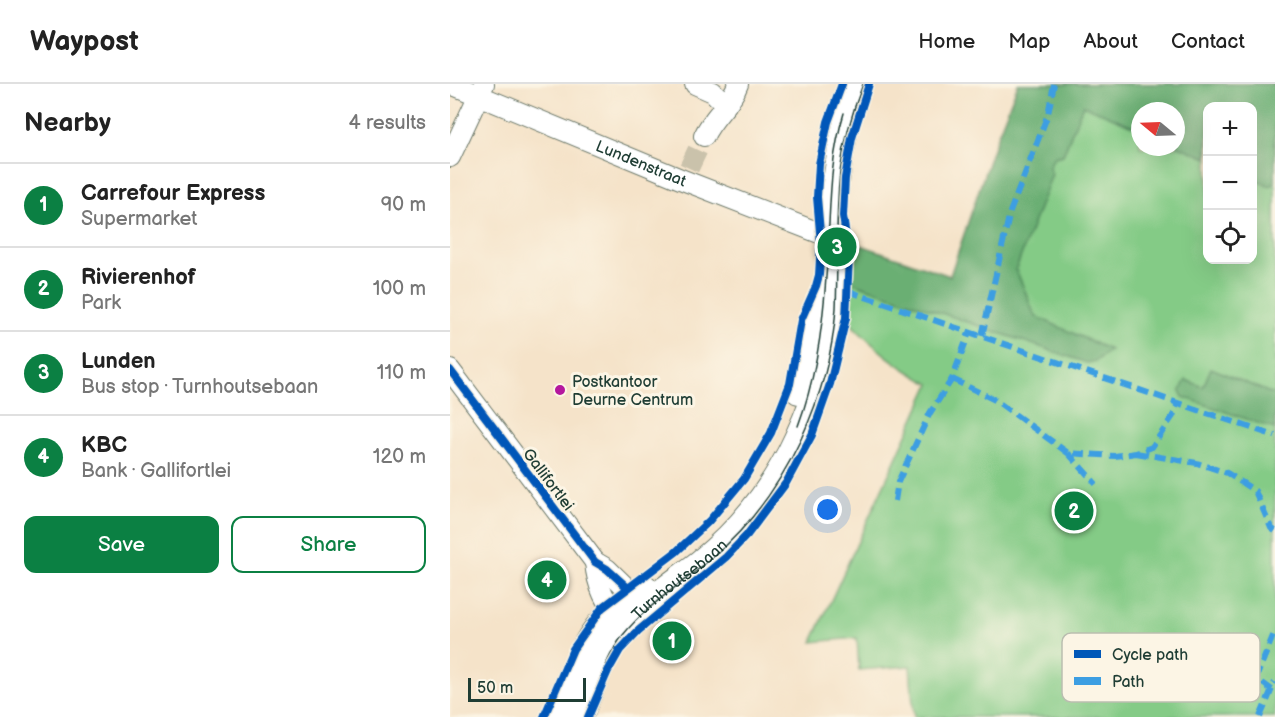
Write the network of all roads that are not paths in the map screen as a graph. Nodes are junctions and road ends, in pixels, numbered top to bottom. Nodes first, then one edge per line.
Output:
1 (451, 84) edge
2 (695, 84) edge
3 (738, 84) edge
4 (858, 84) edge
5 (481, 90) edge
6 (726, 105) junction
7 (704, 136) tunnel mouth
8 (450, 158) edge
9 (832, 238) junction
10 (450, 370) edge
11 (595, 562) junction
12 (640, 601) junction
13 (619, 618) junction
14 (555, 717) edge
15 (579, 717) edge

1 - 5 street, Lundenstraat
2 - 6 street
3 - 6 street
4 - 9 main road, Turnhoutsebaan
5 - 8 street
5 - 9 street, Lundenstraat
6 - 7 street
9 - 12 main road, Turnhoutsebaan
10 - 11 street, Gallifortlei
11 - 12 street, Gallifortlei
11 - 13 street, Gallifortlei
12 - 13 main road, Turnhoutsebaan
13 - 14 main road, Turnhoutsebaan
13 - 15 main road, Turnhoutsebaan

